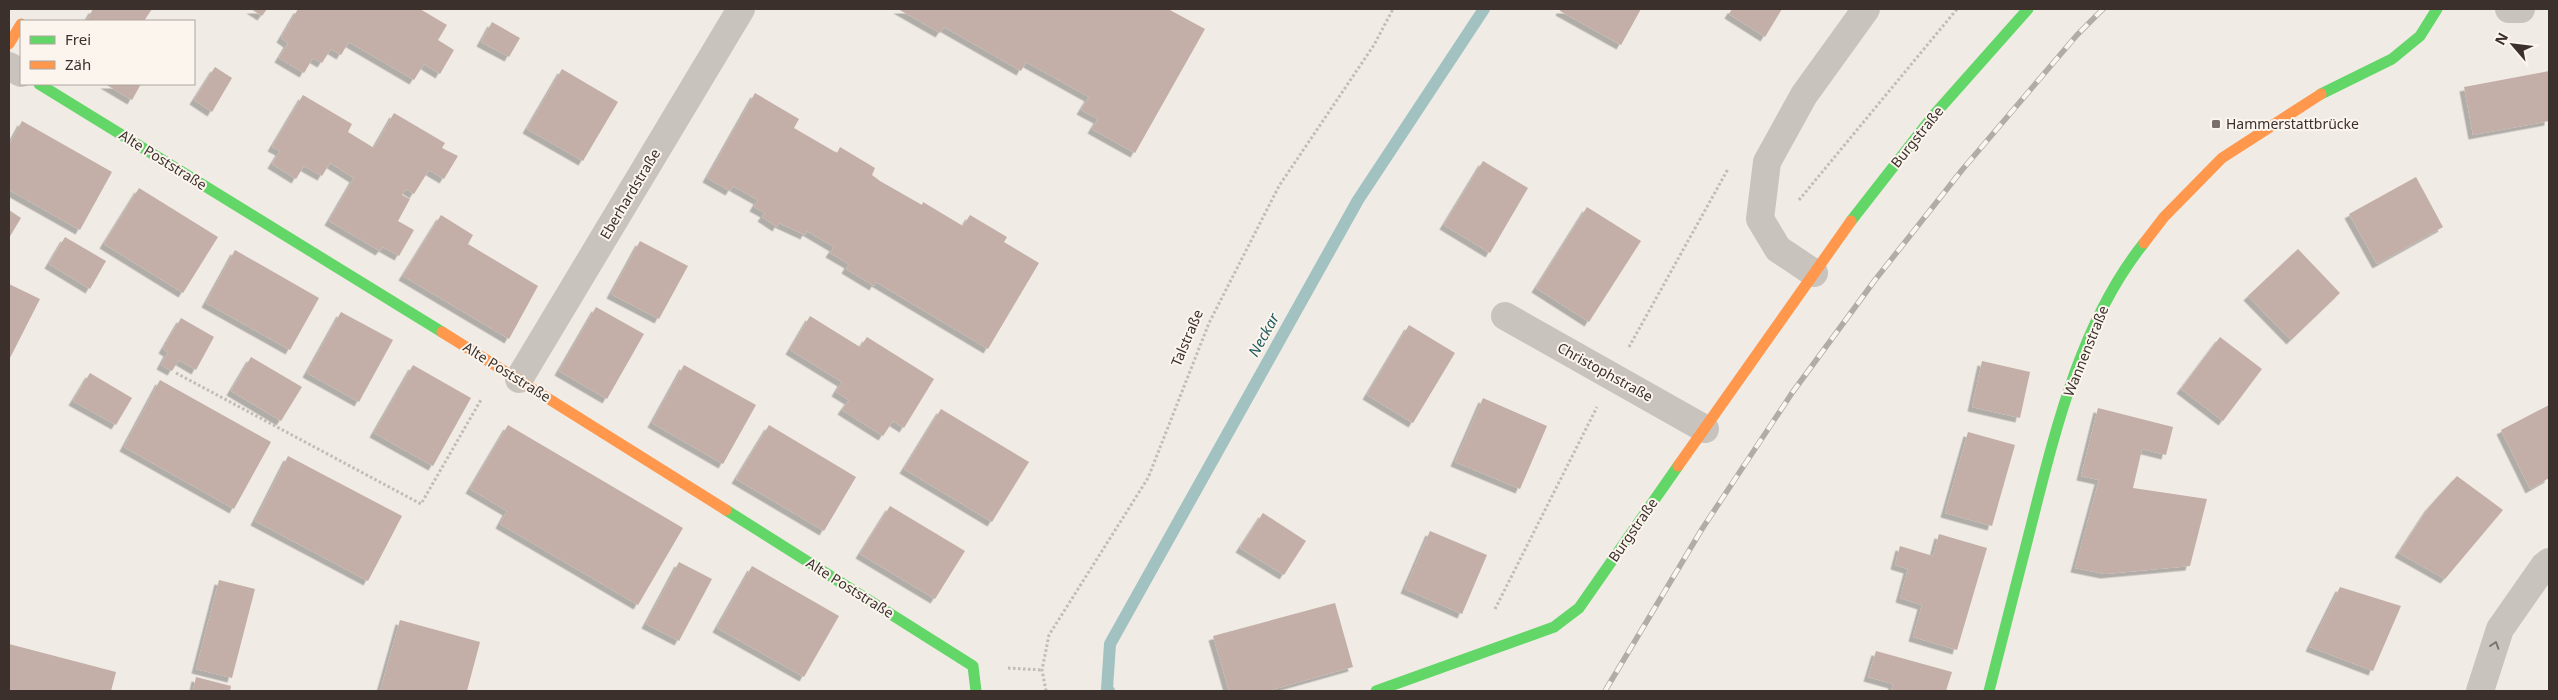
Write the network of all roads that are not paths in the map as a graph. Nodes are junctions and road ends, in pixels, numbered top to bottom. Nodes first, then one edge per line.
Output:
1 (741, 9) edge
2 (1866, 9) edge
3 (2028, 9) edge
4 (2437, 9) edge
5 (2509, 9) edge
6 (2521, 9) edge
7 (20, 25) edge
8 (9, 44) edge
9 (9, 66) edge
10 (20, 72) edge
11 (41, 85) edge
12 (1814, 273) junction
13 (1505, 316) dead end
14 (509, 373) junction
15 (1705, 428) junction
16 (2549, 562) edge
17 (976, 691) edge
18 (1376, 691) edge
19 (1988, 691) edge
20 (2480, 691) edge

1 - 14 street, Eberhardstraße
2 - 12 street
3 - 12 street, Burgstraße
4 - 19 street, Wannenstraße
5 - 6 street
7 - 8 street
9 - 10 street
11 - 14 street, Alte Poststraße
12 - 15 street, Burgstraße
13 - 15 street, Christophstraße
14 - 17 street, Alte Poststraße
15 - 18 street, Burgstraße
20 -> 16 street

